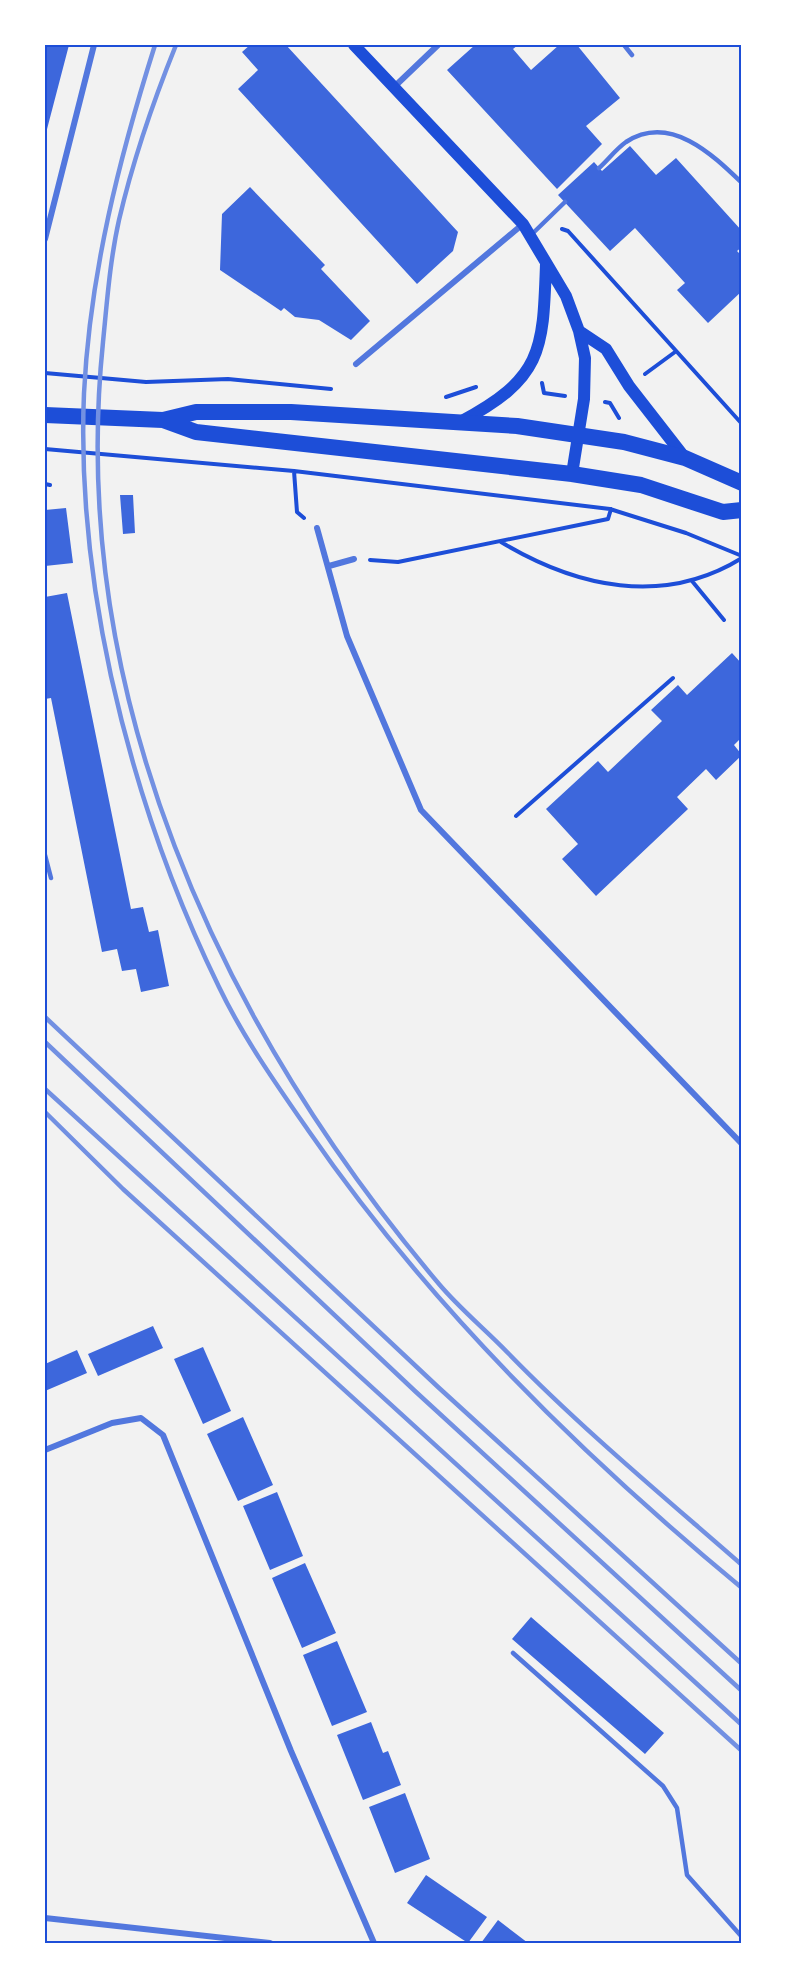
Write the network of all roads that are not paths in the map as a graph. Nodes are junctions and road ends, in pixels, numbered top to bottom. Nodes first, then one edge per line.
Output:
1 (94, 45) edge
2 (354, 45) edge
3 (438, 45) edge
4 (624, 45) edge
5 (632, 54) dead end
6 (392, 88) junction
7 (599, 168) dead end
8 (742, 183) edge
9 (565, 202) dead end
10 (523, 224) junction
11 (529, 237) junction
12 (45, 239) edge
13 (546, 263) junction
14 (579, 331) junction
15 (356, 364) dead end
16 (45, 415) edge
17 (163, 420) junction
18 (460, 422) junction
19 (579, 435) junction
20 (685, 458) junction
21 (572, 474) junction
22 (742, 483) edge
23 (742, 510) edge
24 (317, 528) road end
25 (354, 559) road end
26 (329, 566) junction
27 (45, 855) edge
28 (51, 878) dead end
29 (742, 1144) edge
30 (45, 1450) edge
31 (513, 1653) dead end
32 (45, 1918) edge
33 (742, 1937) edge
34 (270, 1943) edge
35 (374, 1943) edge

1 - 12 street
2 - 6 main road
3 - 6 street
4 - 5 lane
6 - 10 main road
7 - 8 lane
9 - 11 lane
10 - 11 main road
10 - 15 street
11 - 13 main road
13 - 14 main road
13 - 18 main road
14 - 19 main road
14 - 20 main road
16 - 17 highway
17 - 18 highway
17 - 21 highway
18 - 19 highway
19 - 20 highway
19 - 21 main road
20 - 22 highway
21 - 23 highway
24 - 26 street
25 - 26 street
26 - 29 street
27 - 28 lane
30 - 35 street
31 - 33 lane
32 - 34 street

